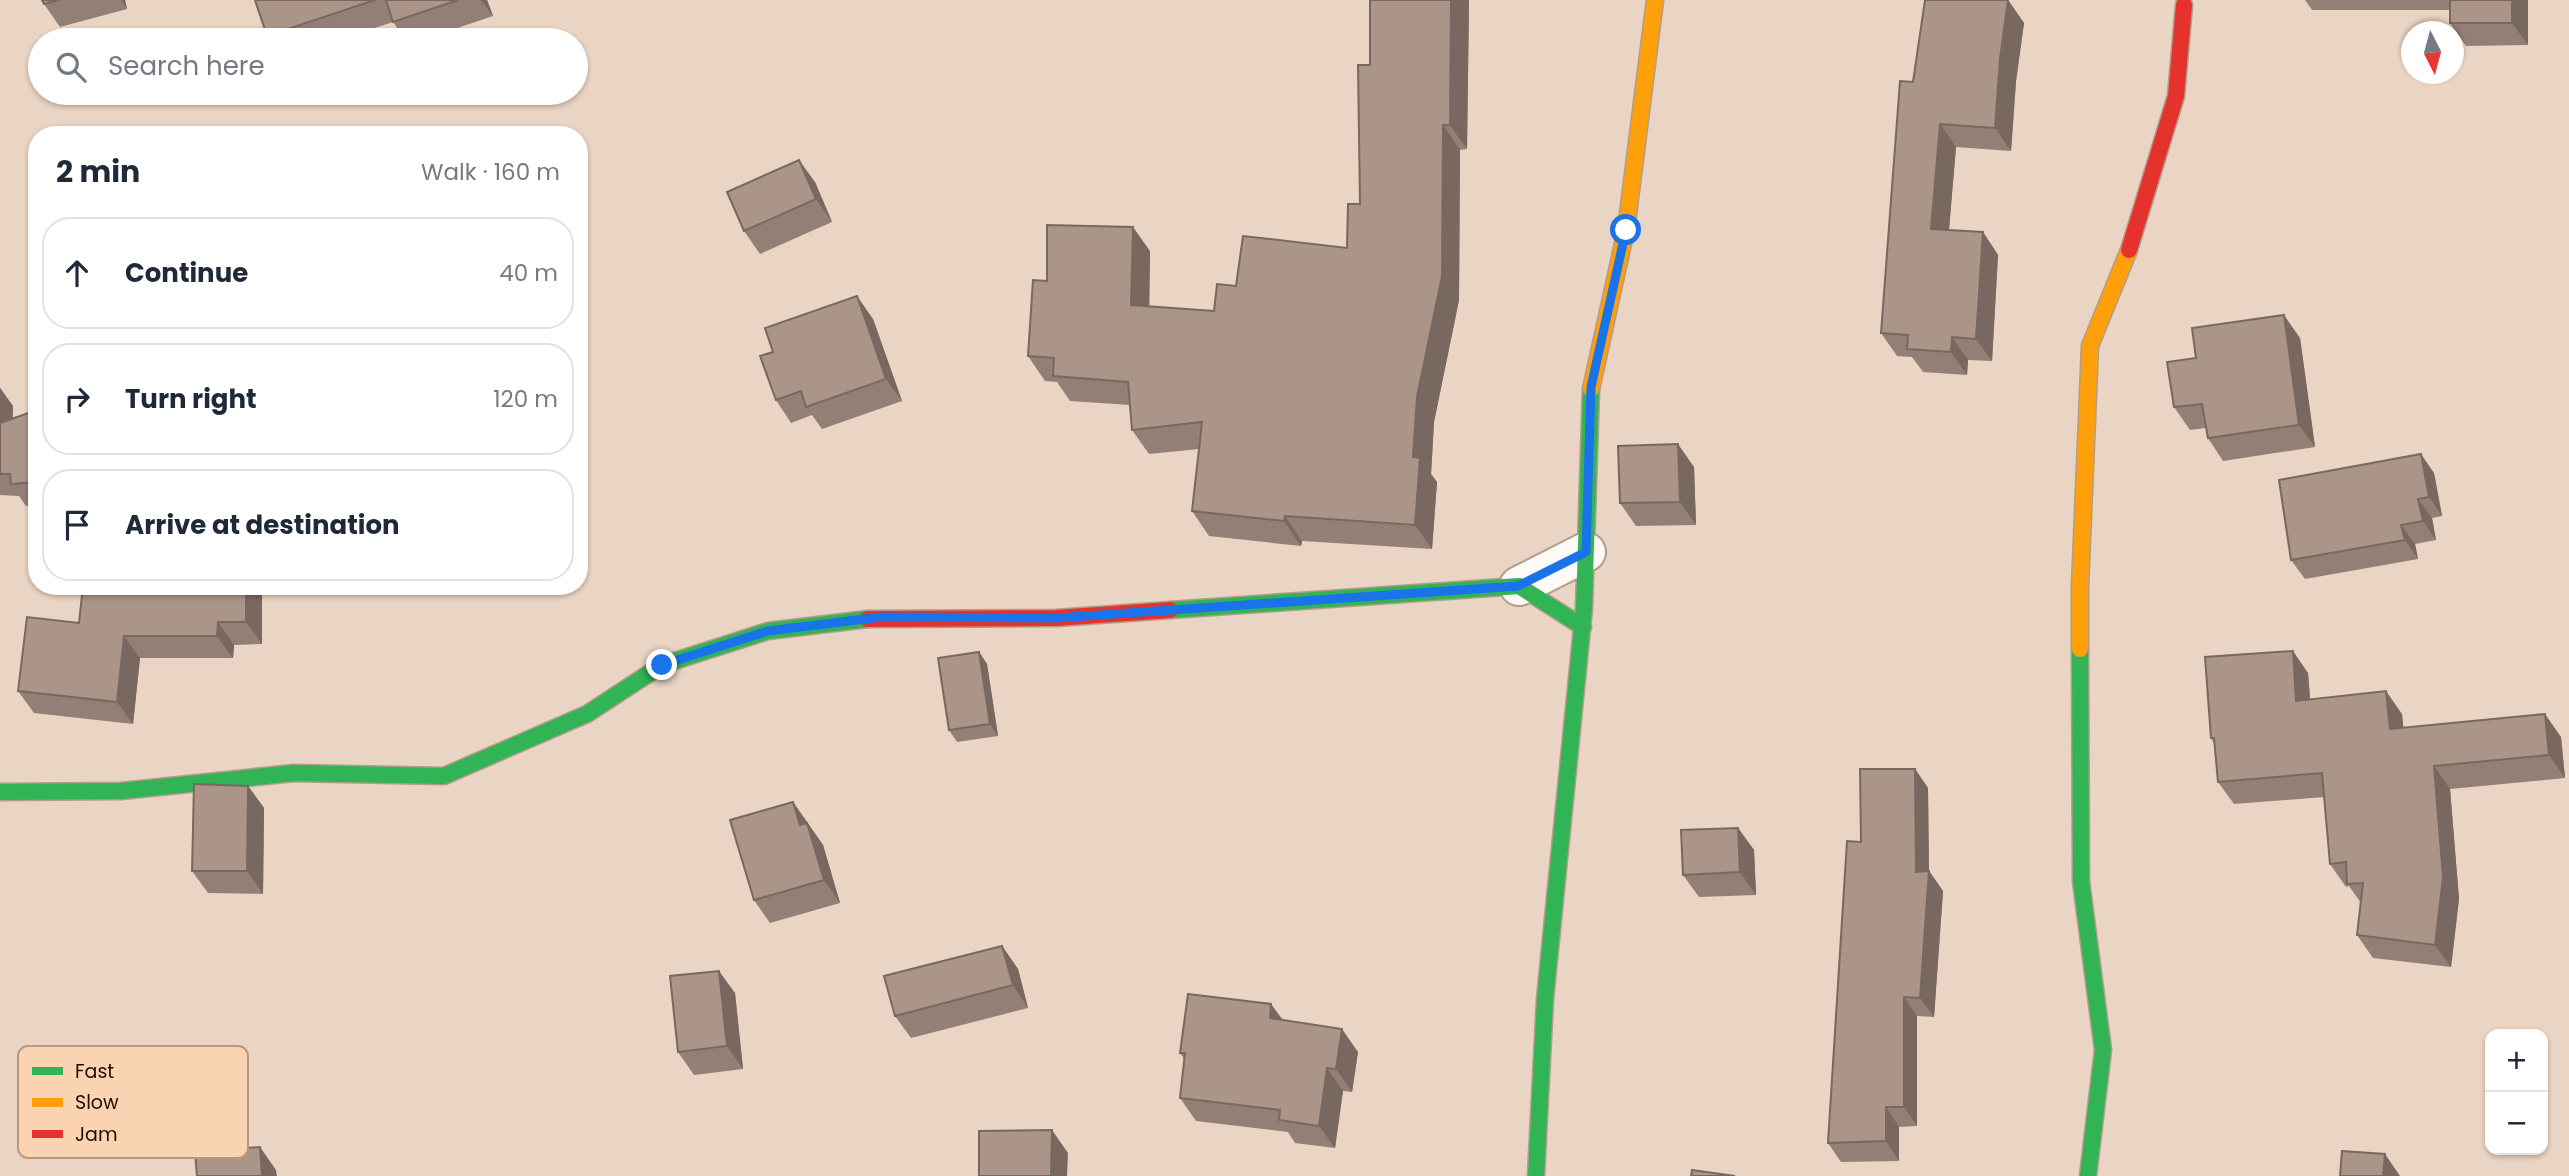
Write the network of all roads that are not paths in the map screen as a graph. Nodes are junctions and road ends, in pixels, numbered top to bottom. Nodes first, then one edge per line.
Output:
1 (1655, 0) edge
2 (2184, 5) dead end
3 (1586, 552) junction
4 (1518, 586) junction
5 (1583, 627) junction
6 (0, 792) edge
7 (1536, 1176) edge
8 (2088, 1176) edge

1 - 3 street
2 - 8 street
3 - 4 street
3 - 5 street
4 - 5 street
4 - 6 street
5 - 7 street

